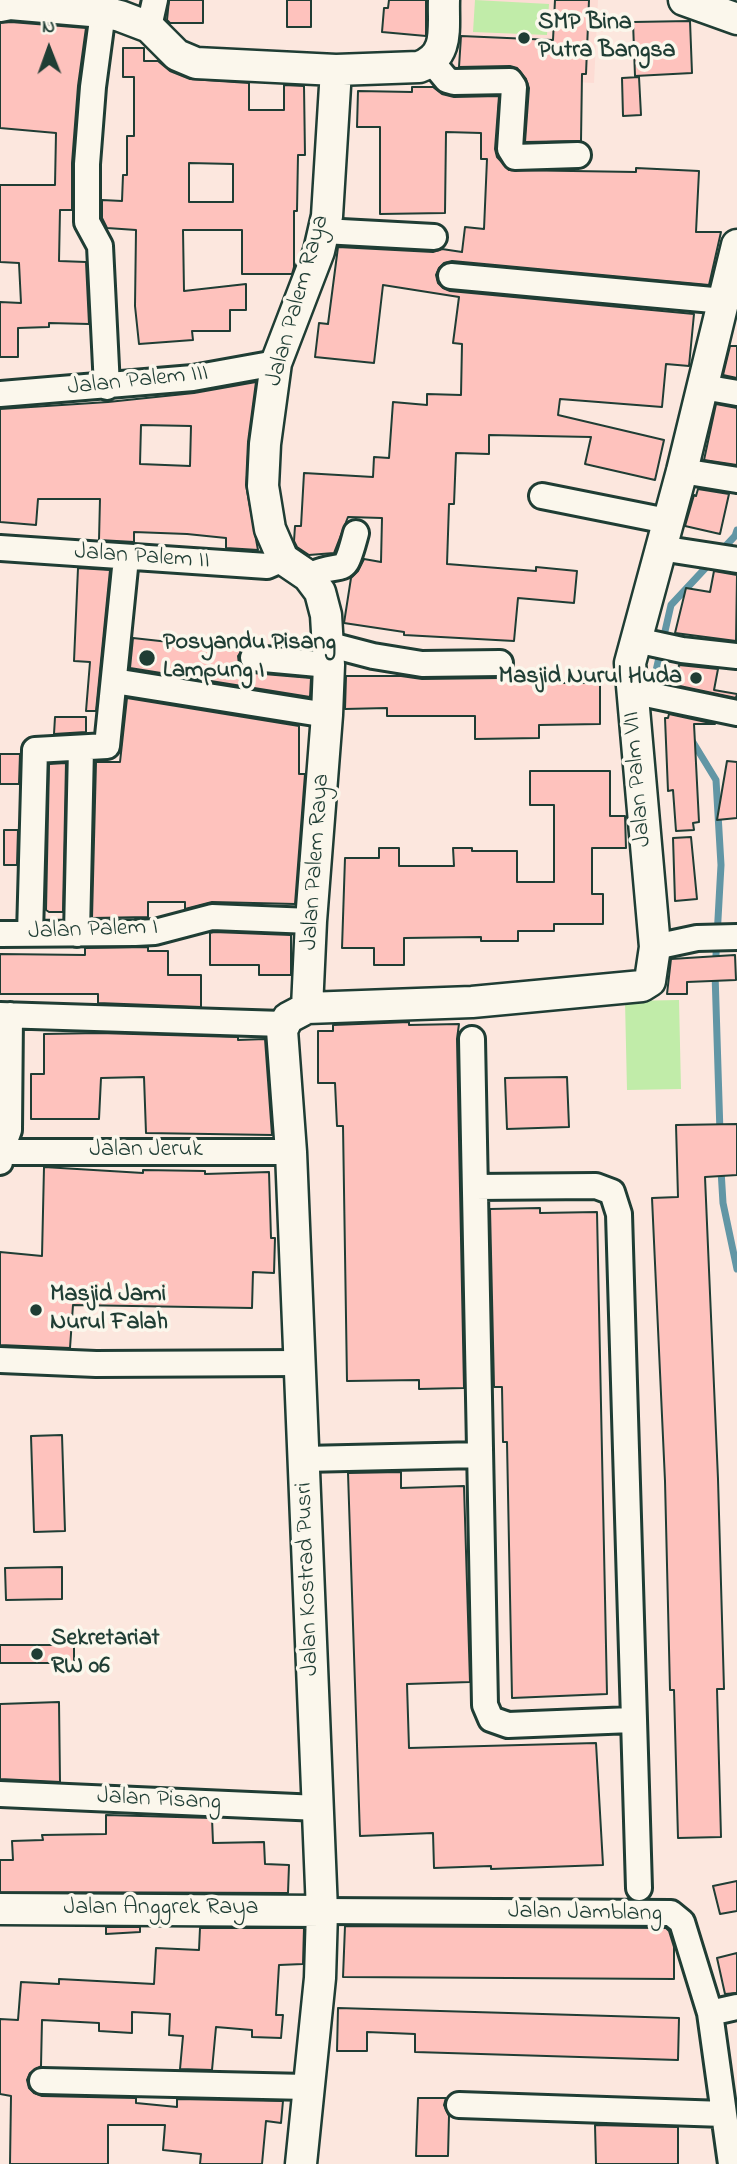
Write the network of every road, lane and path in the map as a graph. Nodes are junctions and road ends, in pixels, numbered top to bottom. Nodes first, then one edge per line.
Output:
1 (444, 0) edge
2 (684, 0) edge
3 (0, 6) edge
4 (103, 12) junction
5 (152, 14) edge
6 (737, 19) edge
7 (432, 62) junction
8 (336, 70) junction
9 (578, 155) dead end
10 (324, 231) junction
11 (434, 237) dead end
12 (737, 245) edge
13 (451, 276) dead end
14 (724, 301) junction
15 (276, 363) junction
16 (107, 387) junction
17 (703, 387) junction
18 (737, 393) edge
19 (0, 394) edge
20 (682, 471) junction
21 (734, 480) edge
22 (542, 496) dead end
23 (356, 533) dead end
24 (664, 534) junction
25 (0, 548) edge
26 (126, 558) junction
27 (283, 559) junction
28 (730, 559) edge
29 (308, 576) junction
30 (642, 642) junction
31 (328, 654) junction
32 (737, 656) edge
33 (253, 658) dead end
34 (500, 663) dead end
35 (114, 681) junction
36 (637, 692) junction
37 (737, 713) edge
38 (327, 715) junction
39 (81, 748) junction
40 (311, 921) junction
41 (0, 934) edge
42 (30, 934) junction
43 (76, 934) junction
44 (736, 937) edge
45 (655, 947) junction
46 (5, 1015) edge
47 (295, 1016) junction
48 (472, 1039) dead end
49 (0, 1152) edge
50 (290, 1152) junction
51 (0, 1162) edge
52 (474, 1187) junction
53 (0, 1360) edge
54 (299, 1363) junction
55 (480, 1455) junction
56 (304, 1459) junction
57 (632, 1720) junction
58 (0, 1794) edge
59 (319, 1808) junction
60 (639, 1888) dead end
61 (0, 1909) edge
62 (322, 1910) junction
63 (737, 2007) edge
64 (710, 2013) junction
65 (42, 2081) dead end
66 (307, 2087) junction
67 (459, 2105) dead end
68 (724, 2113) junction
69 (300, 2164) edge
70 (731, 2164) edge

1 - 7 street
2 - 6 street
3 - 4 street
4 - 5 street
4 - 16 street
5 - 8 street
7 - 8 street
7 - 9 street
8 - 10 street, Jalan Palem Raya
10 - 11 street
10 - 15 street, Jalan Palem Raya
12 - 14 street, Jalan Palm VII
13 - 14 street
14 - 17 street, Jalan Palm VII
15 - 16 street, Jalan Palem III
15 - 27 street, Jalan Palem Raya
16 - 19 street, Jalan Palem III
17 - 18 street
17 - 20 street, Jalan Palm VII
20 - 21 street
20 - 24 street, Jalan Palm VII
22 - 24 street
23 - 29 street
24 - 28 street
24 - 30 street, Jalan Palm VII
25 - 26 street, Jalan Palem II
26 - 27 street, Jalan Palem II
26 - 35 street
27 - 29 street, Jalan Palem Raya
29 - 31 street, Jalan Palem Raya
30 - 32 street
30 - 36 street, Jalan Palm VII
31 - 33 street
31 - 34 street
31 - 38 street, Jalan Palem Raya
35 - 38 street
35 - 39 street
36 - 37 street
36 - 45 street, Jalan Palm VII
38 - 40 street, Jalan Palem Raya
39 - 42 street
39 - 43 street
40 - 43 street, Jalan Palem I
40 - 47 street, Jalan Palem Raya
41 - 42 street, Jalan Palem I
42 - 43 street, Jalan Palem I
44 - 45 street
45 - 47 street, Jalan Palm VII
46 - 47 street
46 - 49 street
47 - 50 street, Jalan Kostrad Pusri
48 - 52 street
49 - 50 street, Jalan Jeruk
49 - 51 street
50 - 54 street, Jalan Kostrad Pusri
52 - 55 street
52 - 57 street
53 - 54 street
54 - 56 street, Jalan Kostrad Pusri
55 - 56 street
55 - 57 street
56 - 59 street, Jalan Kostrad Pusri
57 - 60 street
58 - 59 street, Jalan Pisang
59 - 62 street, Jalan Kostrad Pusri
61 - 62 street, Jalan Anggrek Raya
62 - 64 street, Jalan Jamblang
62 - 66 street, Jalan Kostrad Pusri
63 - 64 street
64 - 68 street, Jalan Jamblang
65 - 66 street
66 - 69 street, Jalan Kostrad Pusri
67 - 68 street
68 - 70 street, Jalan Jamblang

